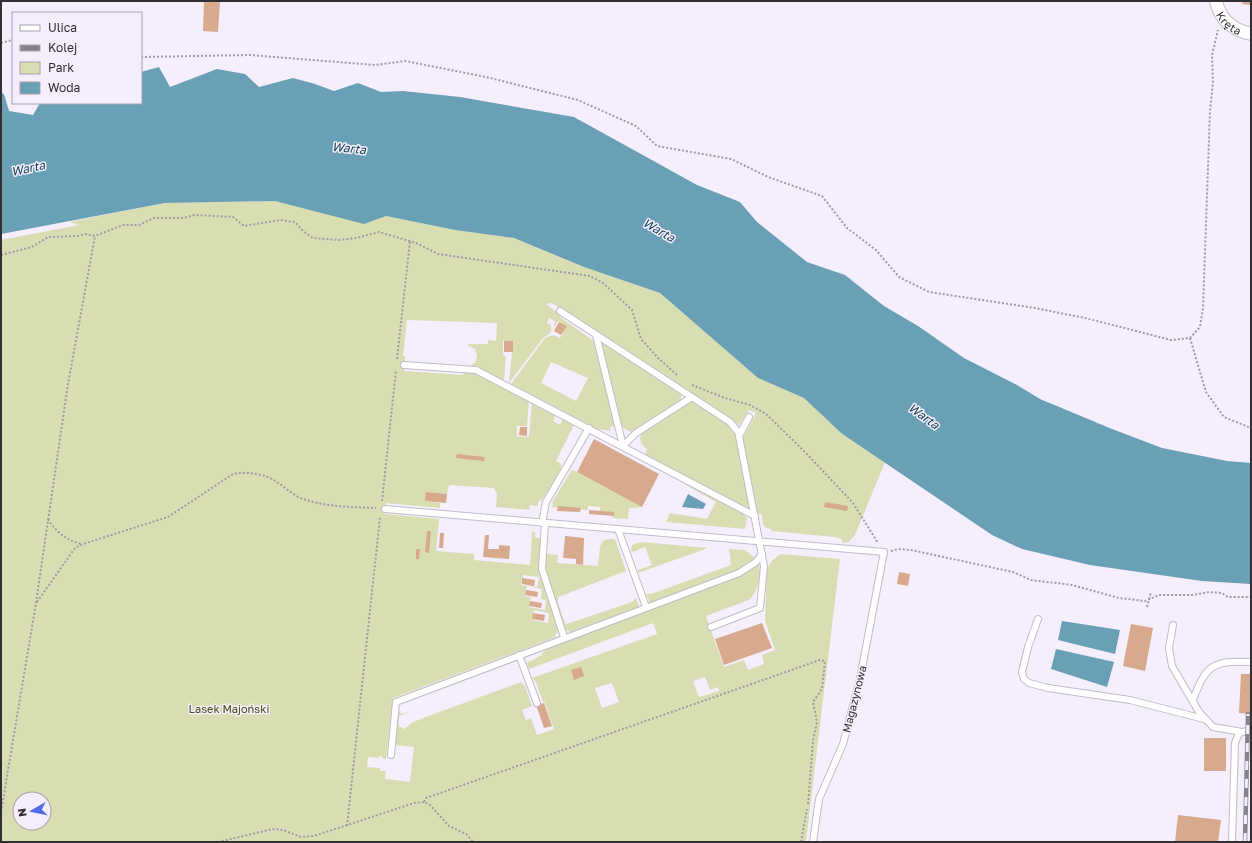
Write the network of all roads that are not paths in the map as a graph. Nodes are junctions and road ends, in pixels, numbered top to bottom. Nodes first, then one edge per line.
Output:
1 (1216, 1) edge
2 (1251, 34) edge
3 (560, 311) dead end
4 (596, 334) junction
5 (404, 365) dead end
6 (692, 397) junction
7 (749, 417) dead end
8 (589, 428) junction
9 (739, 433) junction
10 (623, 446) junction
11 (383, 509) road end
12 (755, 516) junction
13 (543, 523) junction
14 (618, 529) junction
15 (760, 542) junction
16 (762, 554) junction
17 (646, 607) junction
18 (1038, 619) dead end
19 (1174, 624) dead end
20 (711, 626) dead end
21 (564, 638) junction
22 (519, 655) junction
23 (1251, 662) edge
24 (1193, 700) junction
25 (537, 703) dead end
26 (1204, 718) junction
27 (1251, 730) edge
28 (1242, 732) junction
29 (391, 755) dead end
30 (813, 842) edge
31 (1232, 842) edge

1 - 2 street, Kręta
3 - 4 lane
4 - 6 lane
4 - 10 lane
5 - 8 lane
6 - 9 lane
6 - 10 lane
7 - 9 lane
8 - 10 lane
8 - 13 lane
9 - 12 lane
10 - 12 lane
11 - 13 lane
12 - 15 lane
13 - 14 lane
13 - 21 lane
14 - 15 lane
14 - 17 lane
15 - 16 lane
15 - 30 lane, Magazynowa
16 - 17 lane
16 - 20 lane
17 - 21 lane
18 - 26 lane
19 - 24 lane
21 - 22 lane
22 - 25 lane
22 - 29 lane
23 - 24 lane
24 - 26 lane
26 - 28 lane
27 - 28 lane
28 - 31 lane

